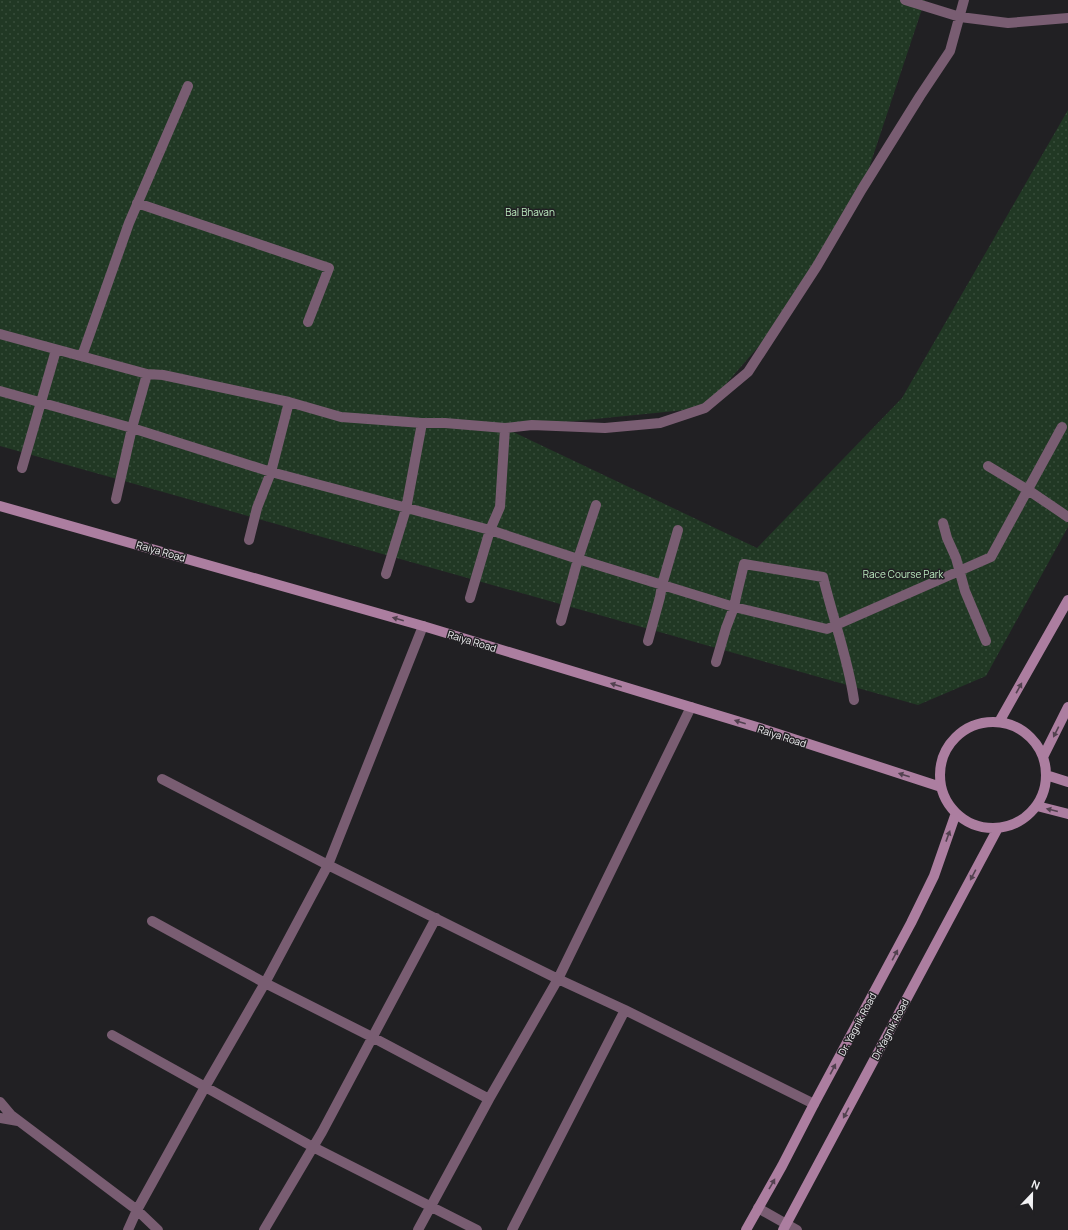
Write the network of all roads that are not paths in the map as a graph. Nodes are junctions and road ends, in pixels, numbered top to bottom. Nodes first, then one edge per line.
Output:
1 (905, 0) edge
2 (964, 0) edge
3 (960, 17) junction
4 (1068, 18) edge
5 (188, 86) dead end
6 (137, 203) junction
7 (308, 322) dead end
8 (0, 334) edge
9 (56, 350) junction
10 (82, 356) junction
11 (147, 374) junction
12 (0, 391) edge
13 (41, 402) junction
14 (289, 402) junction
15 (422, 423) junction
16 (1062, 427) dead end
17 (132, 428) junction
18 (505, 428) junction
19 (988, 466) dead end
20 (22, 468) dead end
21 (271, 472) junction
22 (1028, 490) junction
23 (116, 499) dead end
24 (596, 505) dead end
25 (0, 506) edge
26 (406, 509) junction
27 (1068, 517) edge
28 (943, 522) dead end
29 (490, 530) junction
30 (678, 530) dead end
31 (249, 540) dead end
32 (578, 560) junction
33 (960, 571) junction
34 (386, 574) dead end
35 (662, 585) junction
36 (470, 598) dead end
37 (1068, 600) edge
38 (734, 607) junction
39 (561, 621) dead end
40 (837, 624) junction
41 (423, 626) junction
42 (648, 641) dead end
43 (986, 641) dead end
44 (716, 662) dead end
45 (854, 700) dead end
46 (691, 707) junction
47 (1068, 708) edge
48 (999, 722) junction
49 (1043, 757) junction
50 (1046, 775) junction
51 (162, 779) dead end
52 (1068, 782) edge
53 (941, 787) junction
54 (1037, 806) junction
55 (956, 813) junction
56 (1068, 814) edge
57 (998, 828) junction
58 (328, 865) junction
59 (436, 918) junction
60 (152, 921) dead end
61 (558, 979) junction
62 (265, 983) junction
63 (625, 1010) junction
64 (112, 1035) dead end
65 (372, 1037) junction
66 (205, 1087) junction
67 (490, 1099) junction
68 (0, 1102) edge
69 (814, 1104) junction
70 (0, 1118) edge
71 (18, 1121) junction
72 (313, 1147) junction
73 (431, 1208) junction
74 (758, 1208) junction
75 (137, 1210) junction
76 (785, 1227) edge
77 (128, 1230) edge
78 (158, 1230) edge
79 (264, 1230) edge
80 (418, 1230) edge
81 (477, 1230) edge
82 (512, 1230) edge
83 (746, 1230) edge
84 (797, 1230) edge

1 - 3 street
2 - 3 street
3 - 4 street
3 - 18 street
5 - 6 street
6 - 7 street
6 - 10 street
8 - 9 street
9 - 10 street
9 - 13 street
10 - 11 street
11 - 14 street
11 - 17 street
12 - 13 street
13 - 17 street
13 - 20 street
14 - 15 street
14 - 21 street
15 - 18 street
15 - 26 street
16 - 22 street
17 - 21 street
17 - 23 street
18 - 29 street
19 - 22 street
21 - 26 street
21 - 31 street
22 - 27 street
22 - 33 street
24 - 32 street
41 -> 25 main road, Raiya Road
26 - 29 street
26 - 34 street
28 - 33 street
29 - 32 street
29 - 36 street
30 - 35 street
32 - 35 street
32 - 39 street
33 - 40 street
33 - 43 street
35 - 38 street
35 - 42 street
48 -> 37 main road
38 - 40 street
38 - 40 street
38 - 44 street
40 - 45 street
46 -> 41 main road, Raiya Road
41 - 58 street
53 -> 46 main road, Raiya Road
46 - 61 street
47 -> 49 main road
48 - 49 main road
48 - 53 main road
49 - 50 main road
50 - 52 main road
50 - 54 main road
51 - 58 street
53 - 55 main road
56 -> 54 main road
54 - 57 main road
55 - 57 main road
69 -> 55 main road, Dr. Yagnik Road
57 -> 76 main road, Dr.Yagnik Road
58 - 59 street
58 - 62 street
59 - 61 street
59 - 65 street
60 - 62 street
61 - 63 street
61 - 67 street
62 - 65 street
62 - 66 street
63 - 69 street
63 - 82 street
64 - 66 street
65 - 67 street
65 - 72 street
66 - 72 street
66 - 75 street
67 - 73 street
68 - 71 street
74 -> 69 main road, Dr. Yagnik Road
70 - 71 street
71 - 75 street
72 - 73 street
72 - 79 street
73 - 80 street
73 - 81 street
74 - 76 street
74 - 83 main road, Dr. Yagnik Road
75 - 77 street
75 - 78 street
76 - 84 street

